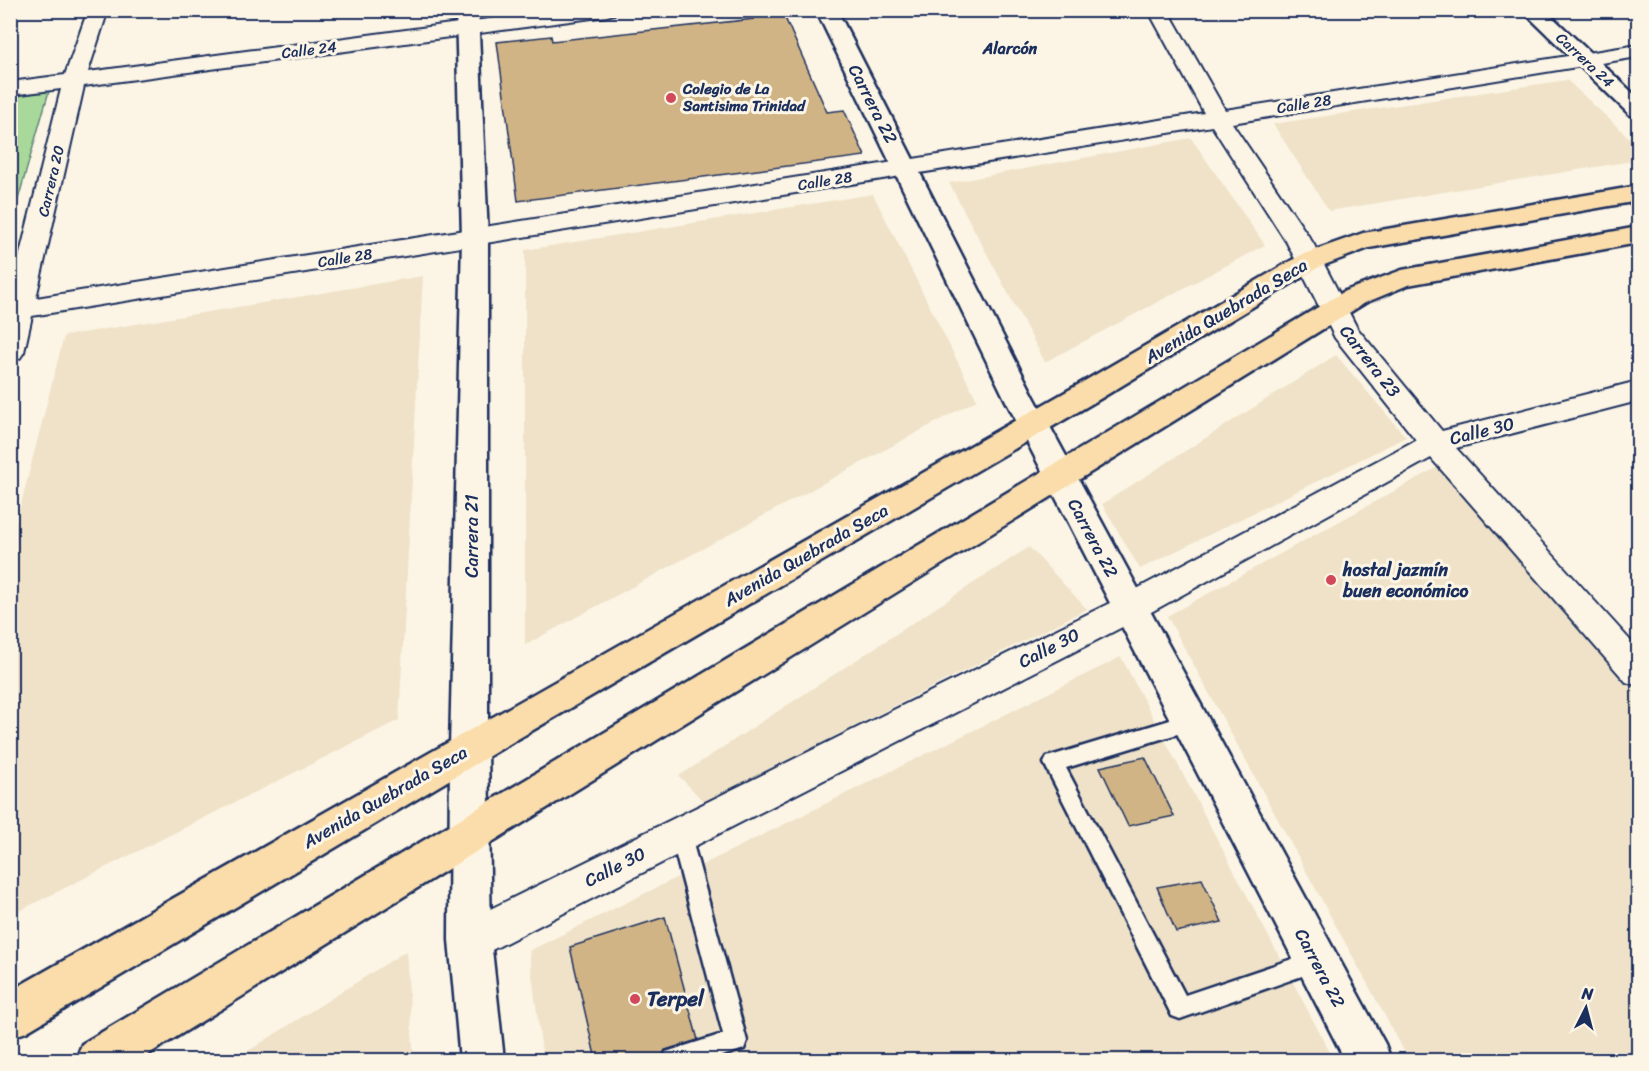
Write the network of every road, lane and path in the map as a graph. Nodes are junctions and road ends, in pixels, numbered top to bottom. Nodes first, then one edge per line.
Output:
1 (98, 10) edge
2 (607, 10) edge
3 (826, 10) edge
4 (1158, 10) edge
5 (1532, 10) edge
6 (467, 20) edge
7 (1638, 51) edge
8 (1584, 59) junction
9 (74, 81) junction
10 (10, 89) edge
11 (1638, 110) edge
12 (1218, 118) junction
13 (905, 168) junction
14 (1638, 194) edge
15 (1638, 235) edge
16 (475, 237) junction
17 (1310, 261) junction
18 (16, 310) edge
19 (1334, 311) junction
20 (10, 352) edge
21 (1638, 391) edge
22 (1033, 424) junction
23 (1435, 443) junction
24 (1060, 476) junction
25 (1130, 608) junction
26 (1638, 672) edge
27 (1190, 722) junction
28 (469, 748) junction
29 (680, 833) junction
30 (470, 834) junction
31 (470, 940) junction
32 (1316, 961) junction
33 (10, 1016) edge
34 (98, 1060) edge
35 (482, 1060) edge
36 (674, 1060) edge
37 (1369, 1060) edge

1 - 9 street, Carrera 20
2 - 6 street, Calle 24
3 - 13 street, Carrera 22
4 - 12 street, Carrera 23
5 - 8 street, Carrera 24
6 - 9 street, Calle 24
6 - 16 street, Carrera 21
7 - 8 street, Calle 28
8 - 11 street, Carrera 24
8 - 12 street, Calle 28
9 - 10 street, Calle 24
9 - 18 street, Carrera 20
12 - 13 street, Calle 28
12 - 17 street, Carrera 23
13 - 16 street, Calle 28
13 - 22 street, Carrera 22
14 - 17 main road, Avenida Quebrada Seca
15 - 19 main road
16 - 18 street, Calle 28
16 - 28 street, Carrera 21
17 - 19 street, Carrera 23
17 - 22 main road, Avenida Quebrada Seca
18 - 20 street, Carrera 20
19 - 23 street, Carrera 23
19 - 24 main road
21 - 23 street, Calle 30
22 - 24 street, Carrera 22
22 - 28 main road, Avenida Quebrada Seca
23 - 25 street, Calle 30
23 - 26 street, Carrera 23
24 - 25 street, Carrera 22
24 - 30 main road
25 - 27 street, Carrera 22
25 - 29 street, Calle 30
27 - 32 street, Carrera 22
27 - 32 lane
28 - 30 street, Carrera 21
28 - 33 main road, Avenida Quebrada Seca
29 - 31 street, Calle 30
29 - 36 lane
30 - 31 street, Carrera 21
30 - 34 main road
31 - 35 street, Carrera 21
32 - 37 street, Carrera 22

